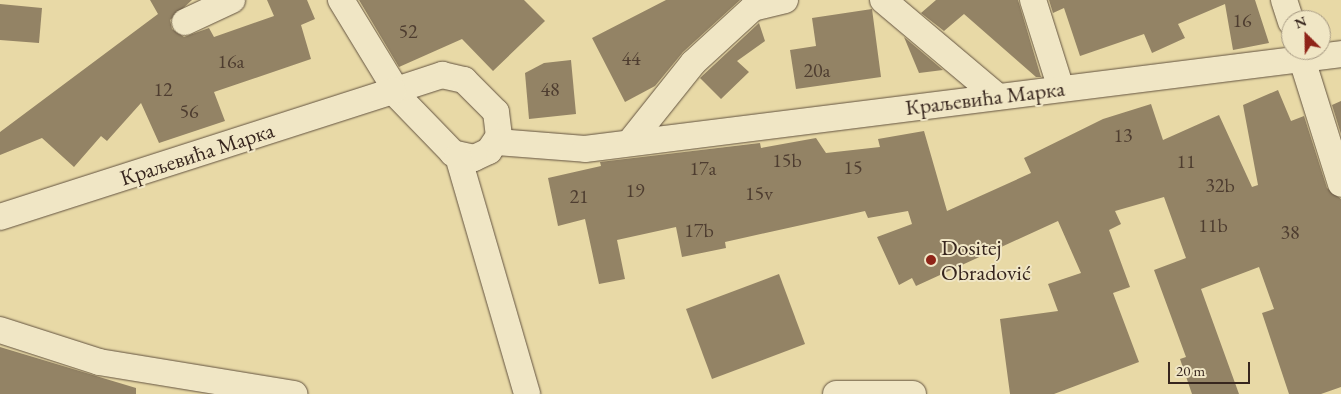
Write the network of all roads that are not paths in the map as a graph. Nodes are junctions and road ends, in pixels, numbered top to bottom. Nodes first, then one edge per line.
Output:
1 (232, 0) edge
2 (341, 0) edge
3 (785, 0) edge
4 (883, 0) edge
5 (1033, 0) edge
6 (750, 4) edge
7 (185, 22) dead end
8 (1281, 58) edge
9 (1303, 60) edge
10 (1061, 89) junction
11 (395, 90) junction
12 (998, 97) junction
13 (497, 142) junction
14 (630, 142) junction
15 (458, 156) junction
16 (1341, 184) edge
17 (0, 217) edge
18 (0, 330) edge
19 (294, 394) edge
20 (527, 394) edge
21 (836, 394) edge
22 (913, 394) edge

1 - 7 street
2 - 11 street
3 - 6 street
4 - 12 street
5 - 10 street
6 - 14 street
8 - 10 street, Краљевића Марка
9 - 16 street
10 - 12 street, Краљевића Марка
11 - 13 street, Краљевића Марка
11 - 15 street
11 - 17 street, Краљевића Марка
12 - 14 street, Краљевића Марка
13 - 14 street, Краљевића Марка
13 - 15 street
15 - 20 street
18 - 19 street
21 - 22 street

